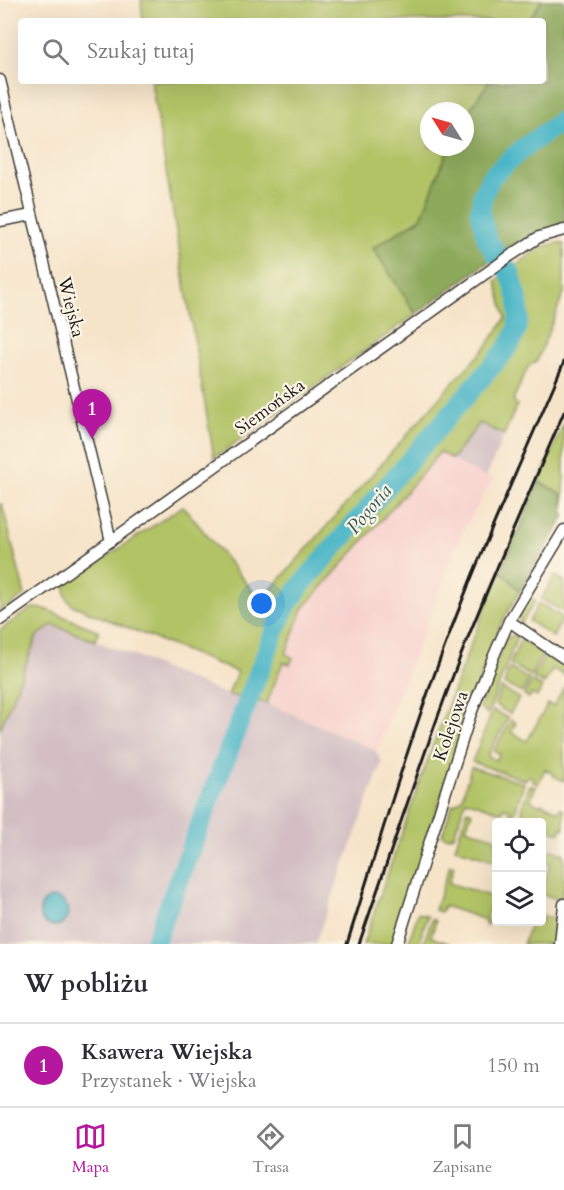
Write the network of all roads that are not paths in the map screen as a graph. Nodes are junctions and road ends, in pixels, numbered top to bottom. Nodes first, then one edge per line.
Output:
1 (0, 80) edge
2 (32, 215) junction
3 (0, 221) edge
4 (564, 230) edge
5 (564, 530) edge
6 (111, 542) junction
7 (0, 620) edge
8 (509, 621) junction
9 (564, 658) edge
10 (564, 904) edge
11 (397, 944) edge
12 (560, 944) edge

1 - 2 street, Wiejska
2 - 3 street
2 - 6 street, Wiejska
4 - 6 street, Siemońska
5 - 8 street, Kolejowa
6 - 7 street, Siemońska
8 - 9 street
8 - 11 street, Kolejowa
10 - 12 street

